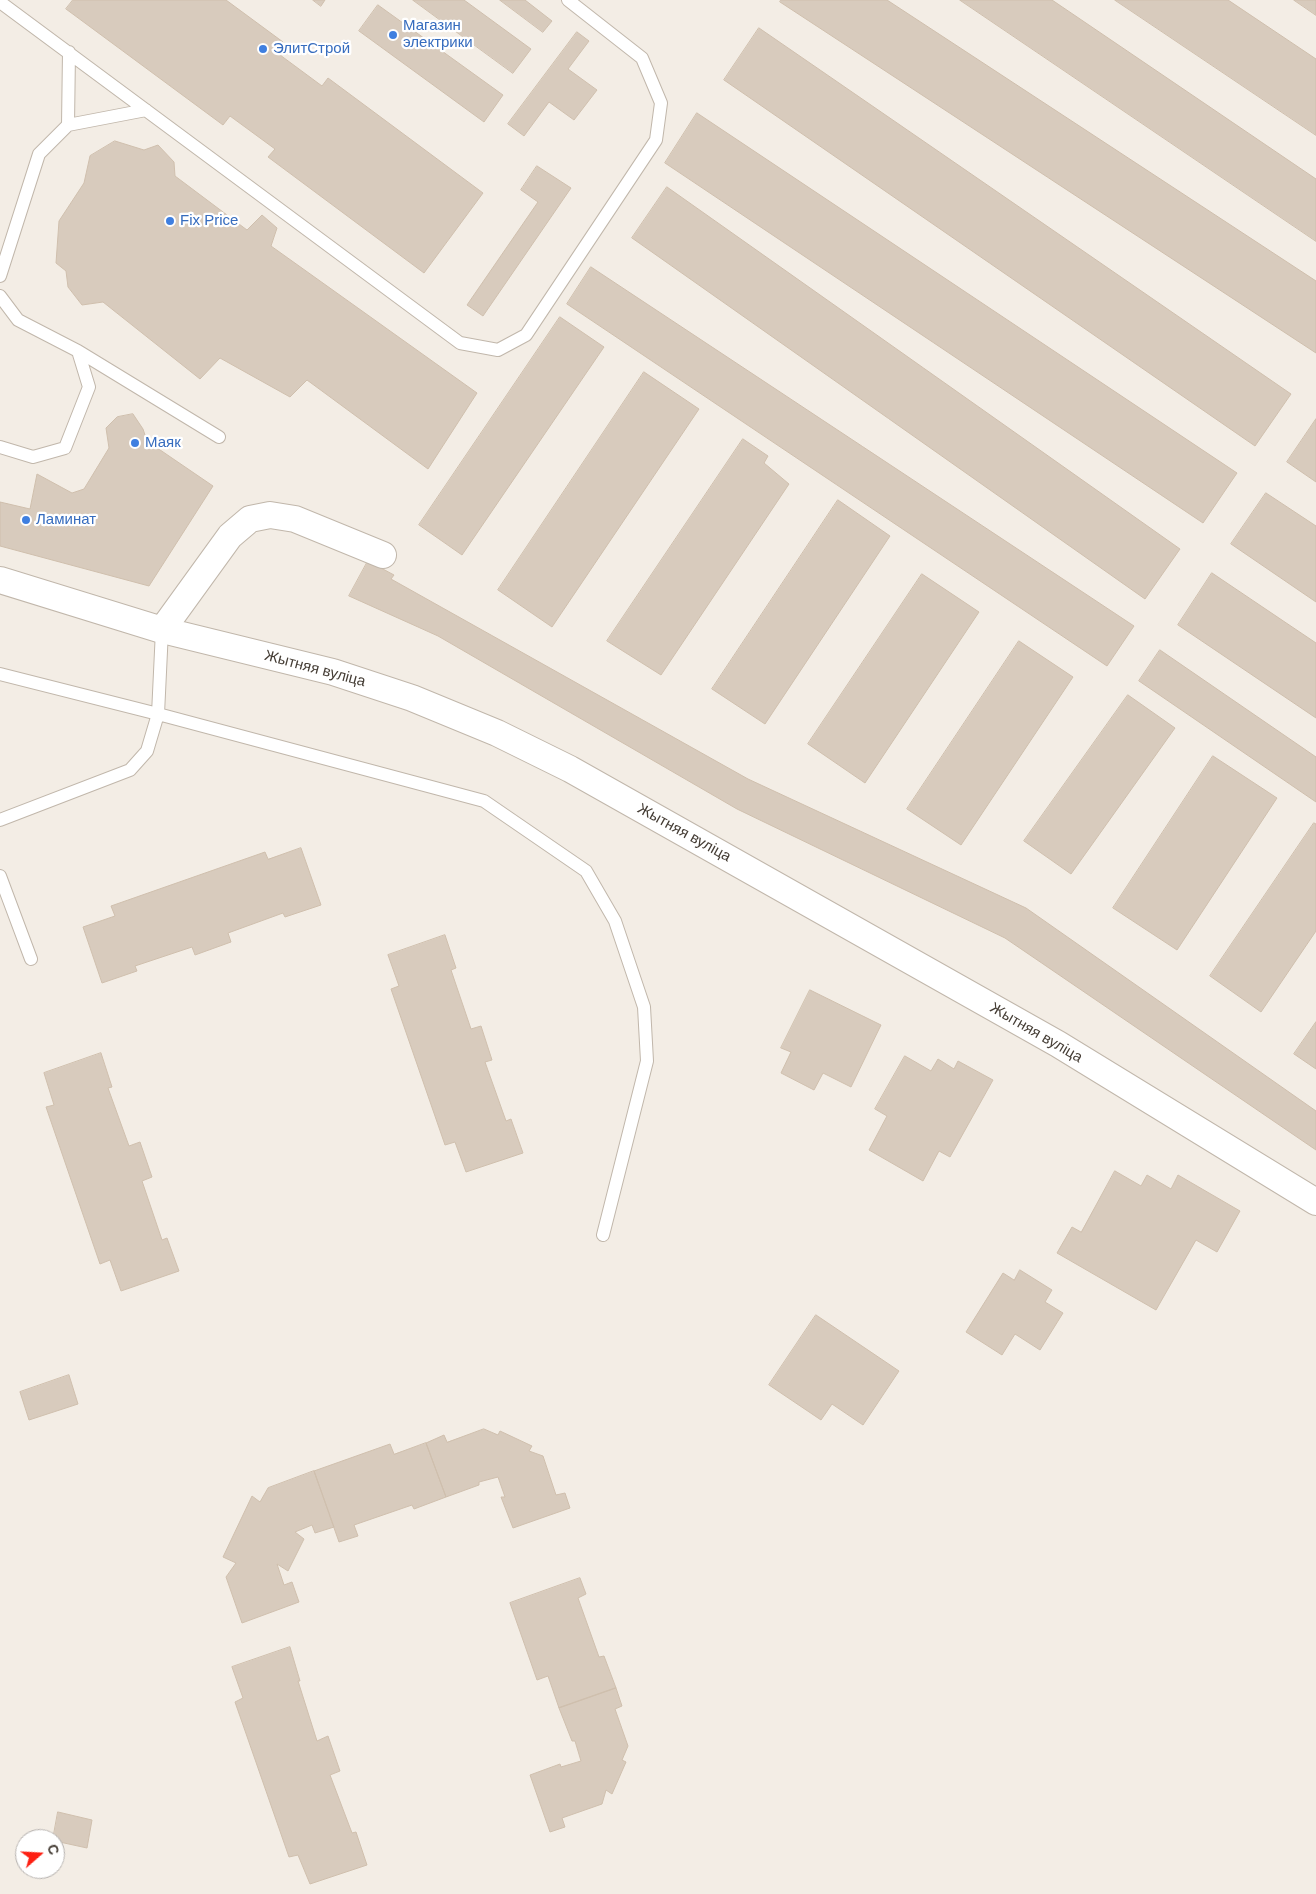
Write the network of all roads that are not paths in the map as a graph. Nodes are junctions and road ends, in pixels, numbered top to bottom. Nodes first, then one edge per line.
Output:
1 (568, 0) edge
2 (0, 2) edge
3 (69, 52) junction
4 (146, 110) junction
5 (68, 125) junction
6 (0, 276) edge
7 (0, 296) edge
8 (78, 351) junction
9 (219, 437) dead end
10 (0, 448) edge
11 (383, 555) dead end
12 (0, 580) edge
13 (162, 630) junction
14 (0, 674) edge
15 (158, 714) junction
16 (0, 820) edge
17 (0, 876) edge
18 (31, 959) dead end
19 (1316, 1202) edge
20 (603, 1235) dead end

1 - 4 lane
2 - 3 lane
3 - 4 lane
3 - 5 lane
4 - 5 lane
5 - 6 lane
7 - 8 lane
8 - 9 lane
8 - 10 lane
11 - 13 street
12 - 13 street, Жытняя вуліца
13 - 15 lane
13 - 19 street, Жытняя вуліца
14 - 15 lane
15 - 16 lane
15 - 20 lane
17 - 18 lane

